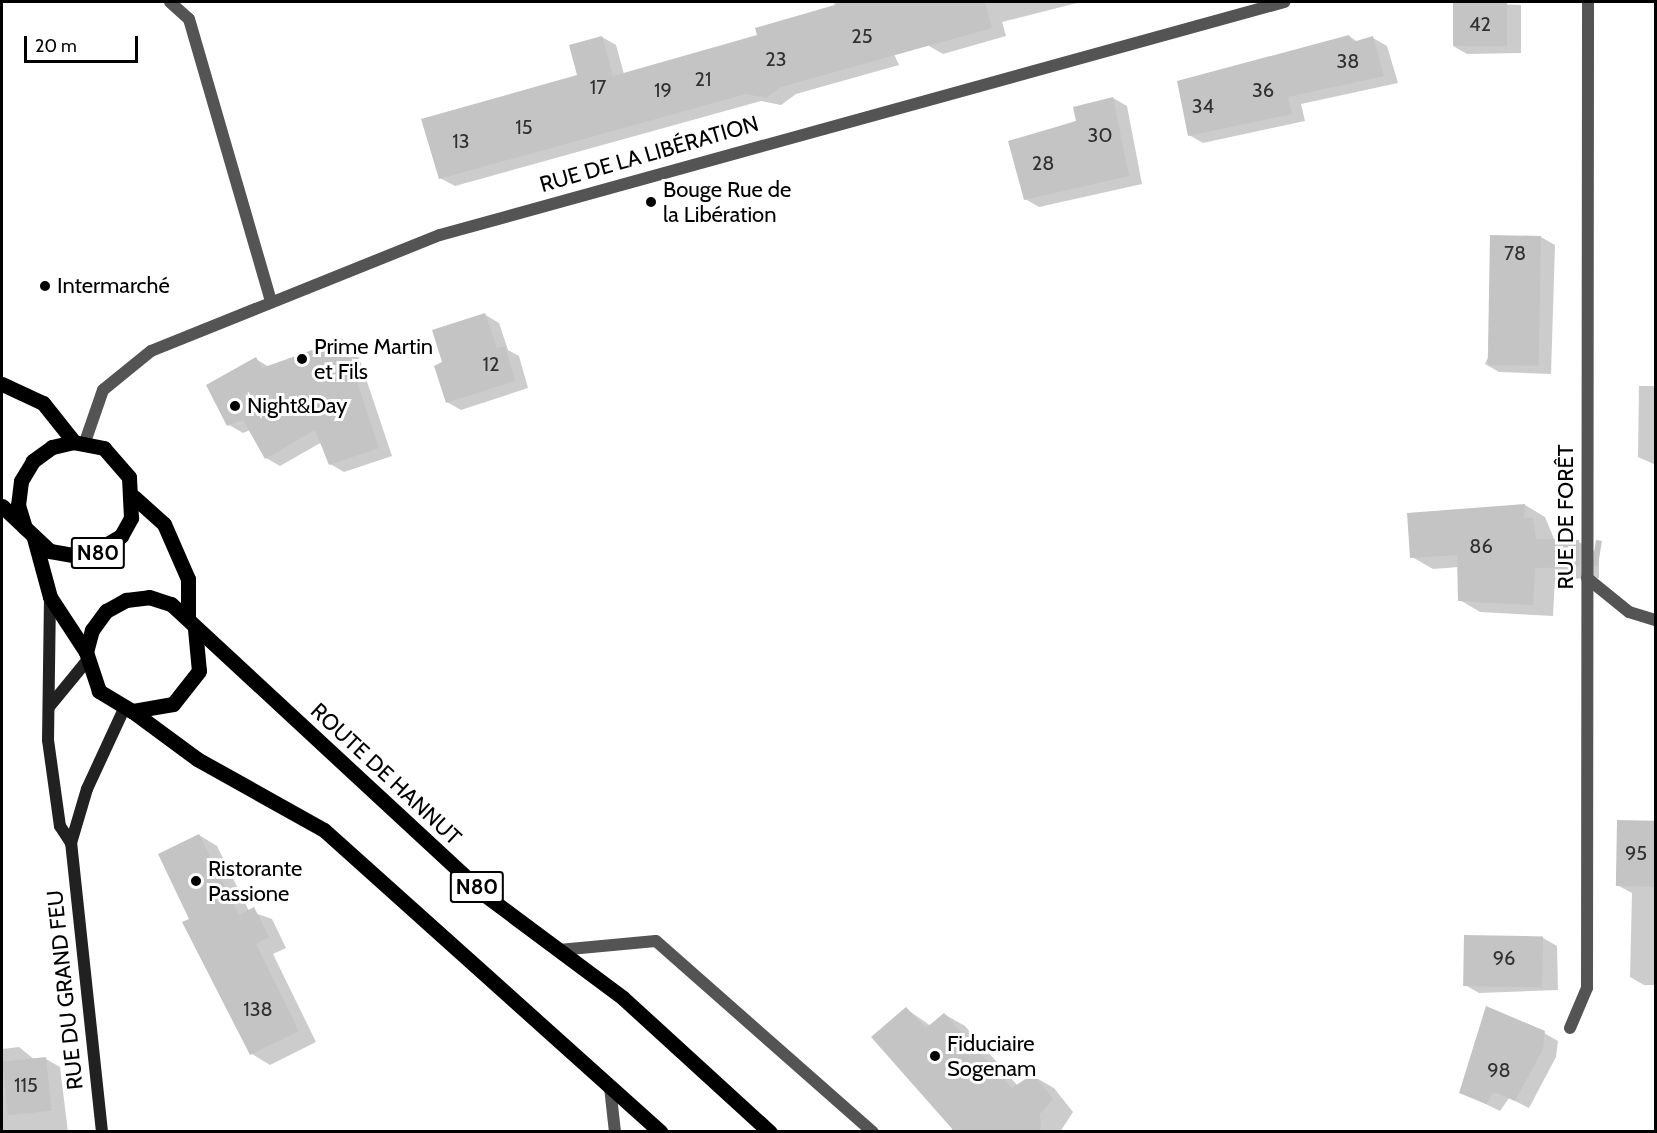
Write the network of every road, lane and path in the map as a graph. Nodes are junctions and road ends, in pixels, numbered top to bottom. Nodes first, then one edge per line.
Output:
1 (170, 2) edge
2 (1284, 2) edge
3 (1588, 2) edge
4 (271, 302) junction
5 (2, 384) edge
6 (80, 442) junction
7 (134, 496) junction
8 (2, 506) edge
9 (29, 533) junction
10 (1587, 578) junction
11 (50, 597) junction
12 (1656, 620) edge
13 (192, 624) junction
14 (86, 657) junction
15 (49, 707) junction
16 (128, 710) junction
17 (70, 843) junction
18 (558, 950) junction
19 (1570, 1028) dead end
20 (610, 1087) junction
21 (102, 1131) edge
22 (615, 1131) edge
23 (660, 1131) edge
24 (770, 1131) edge
25 (873, 1131) edge

1 - 4 street
2 - 4 street, RUE DE LA LIBÉRATION
3 - 10 street, RUE DE FORÊT
4 - 6 street, RUE DE LA LIBÉRATION
5 - 6 main road, N80
6 - 7 main road, N80
6 - 9 main road, N80
7 - 9 main road, N80
7 - 13 main road, N80
8 - 9 main road, N80
9 - 11 main road, N80
10 - 12 street
10 - 19 street, RUE DE FORÊT
11 - 14 main road, N80
11 - 15 street, RUE DU GRAND FEU
13 - 14 main road, ROUTE DE HANNUT / N80
13 - 16 main road, N80
13 - 18 main road, ROUTE DE HANNUT / N80
14 - 15 street
14 - 16 main road, N80
15 - 17 street, RUE DU GRAND FEU
16 - 17 street, RUE DU GRAND FEU
16 - 20 main road, N80
17 - 21 street, RUE DU GRAND FEU
18 - 24 main road, ROUTE DE HANNUT / N80
18 - 25 street
20 - 22 street
20 - 23 main road, N80

